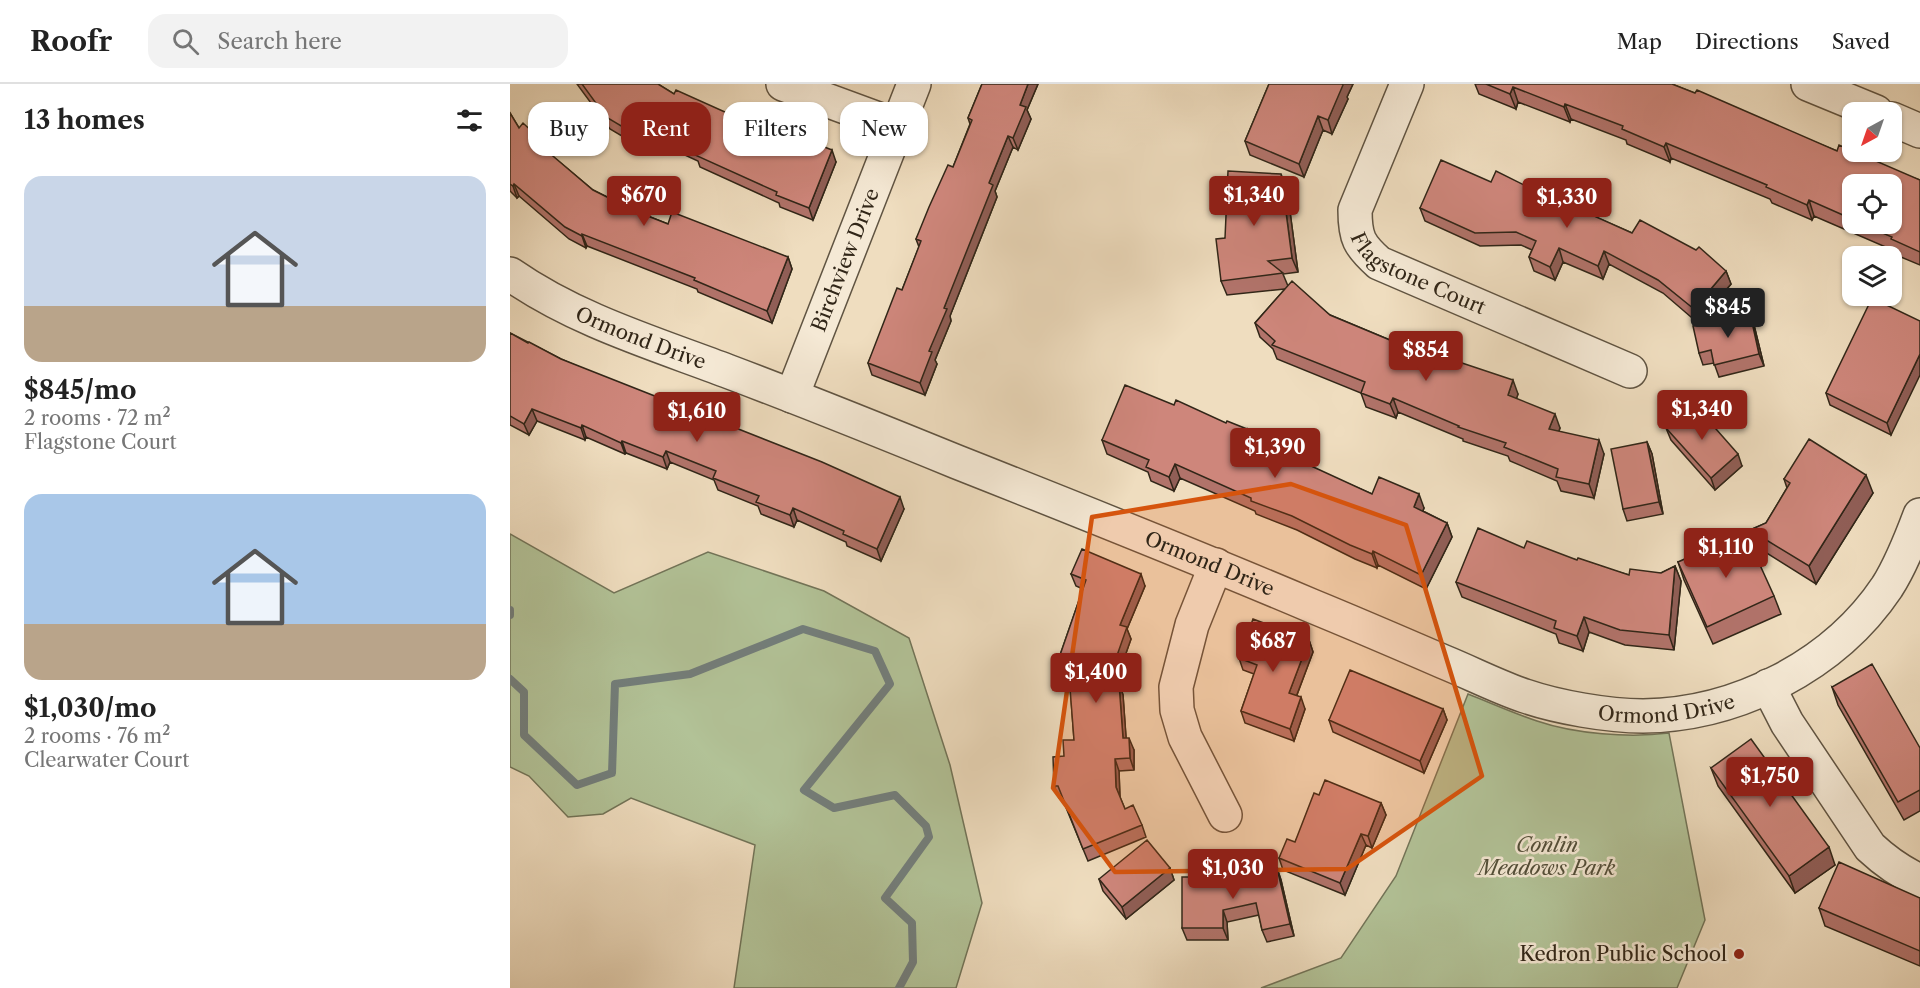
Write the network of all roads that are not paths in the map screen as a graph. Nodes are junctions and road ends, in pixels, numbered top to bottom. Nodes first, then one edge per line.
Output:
1 (783, 84) edge
2 (914, 84) edge
3 (1407, 84) edge
4 (1808, 84) edge
5 (907, 102) edge
6 (1852, 102) edge
7 (840, 105) edge
8 (1902, 123) edge
9 (1920, 131) edge
10 (885, 156) edge
11 (510, 274) edge
12 (1629, 371) dead end
13 (792, 396) junction
14 (1920, 514) edge
15 (1216, 565) junction
16 (1768, 686) junction
17 (1225, 815) dead end
18 (1920, 881) edge

1 - 7 street
2 - 5 street, Birchview Drive
3 - 12 street, Flagstone Court
4 - 6 street
8 - 9 street
10 - 13 street, Birchview Drive
11 - 13 street, Ormond Drive
13 - 15 street, Ormond Drive
14 - 16 street, Ormond Drive
15 - 16 street, Ormond Drive
15 - 17 street
16 - 18 street

